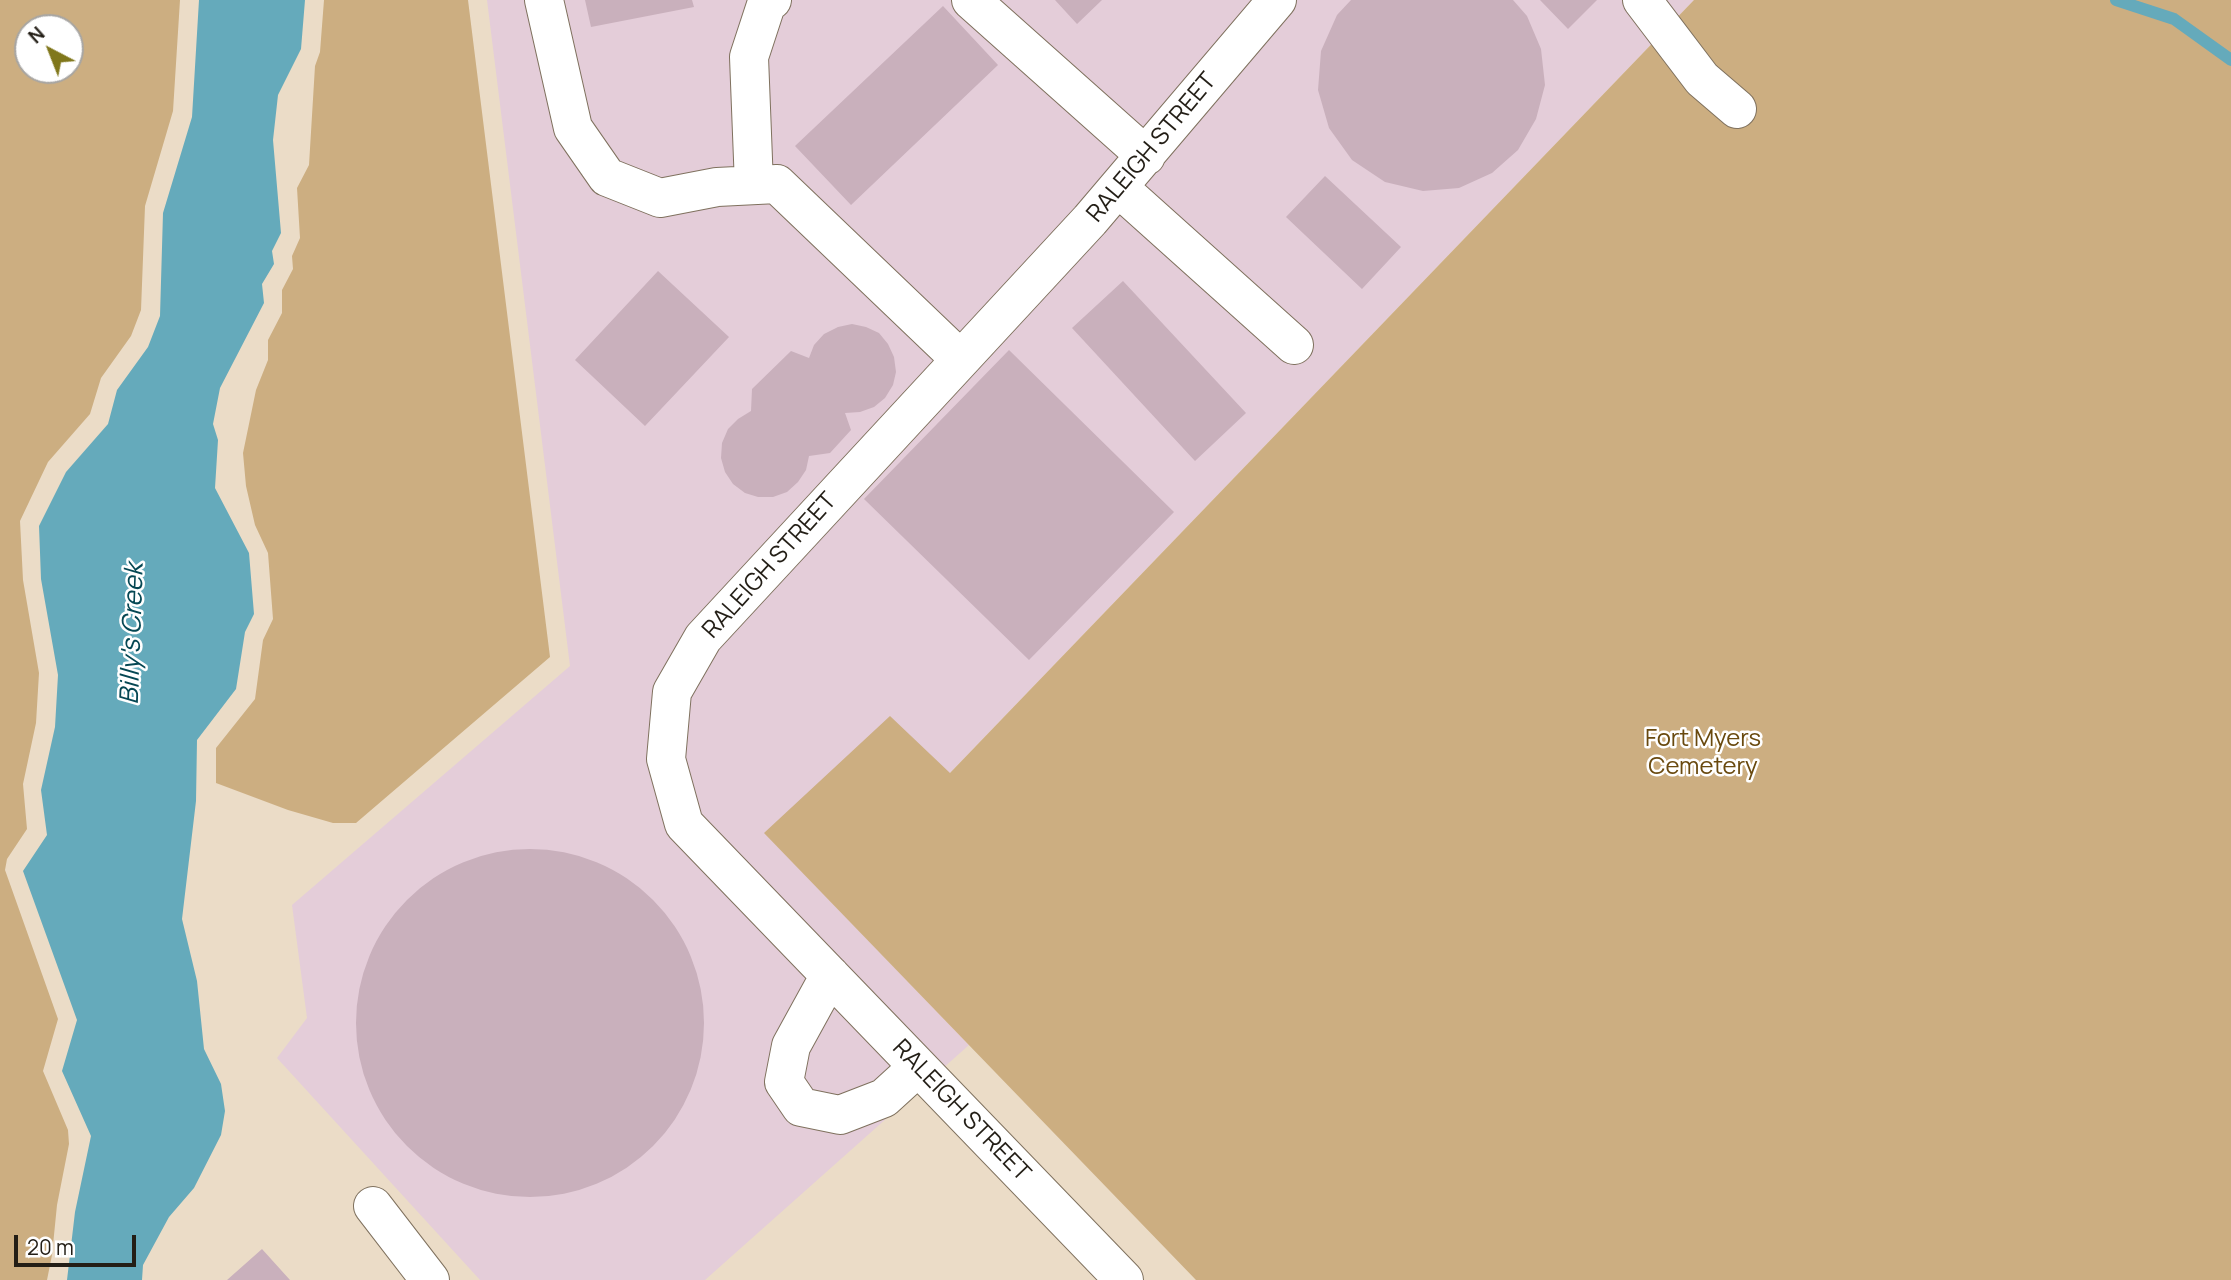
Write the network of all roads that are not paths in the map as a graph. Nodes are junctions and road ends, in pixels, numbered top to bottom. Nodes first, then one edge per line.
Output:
1 (544, 0) edge
2 (772, 0) edge
3 (971, 0) edge
4 (1277, 0) edge
5 (1642, 0) edge
6 (1737, 109) dead end
7 (1146, 156) junction
8 (754, 185) junction
9 (1119, 188) junction
10 (1294, 345) dead end
11 (960, 359) junction
12 (830, 975) junction
13 (915, 1063) junction
14 (373, 1206) dead end
15 (430, 1280) edge
16 (1124, 1280) edge

1 - 8 street
2 - 8 street
3 - 7 street
4 - 7 street, RALEIGH STREET
5 - 6 street
7 - 9 street, RALEIGH STREET
8 - 11 street
9 - 10 street
9 - 11 street, RALEIGH STREET
11 - 12 street, RALEIGH STREET
12 - 13 street, RALEIGH STREET
12 - 13 street
13 - 16 street, RALEIGH STREET
14 - 15 street

